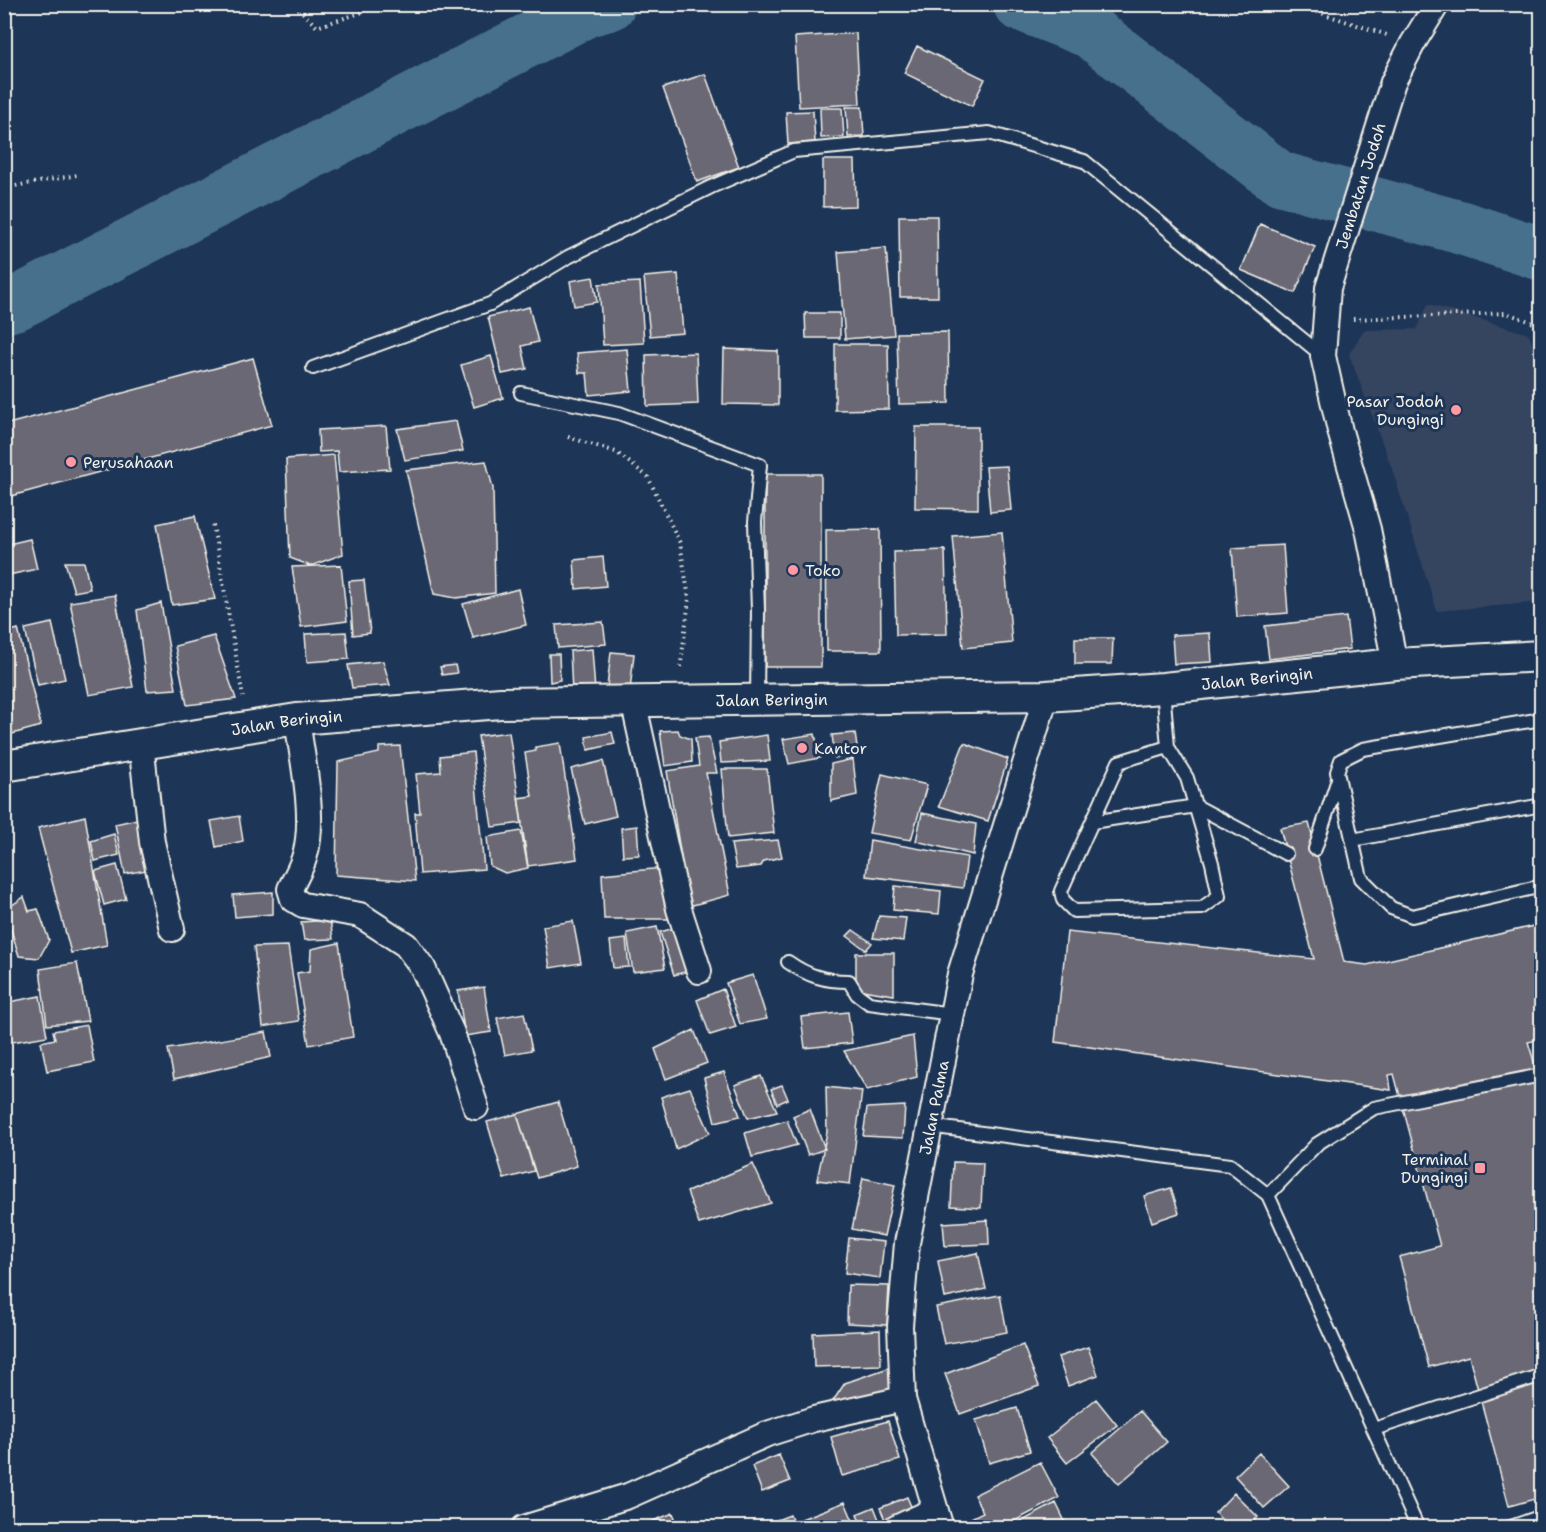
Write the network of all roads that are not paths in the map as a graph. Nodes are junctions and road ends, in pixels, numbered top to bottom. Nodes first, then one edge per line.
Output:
1 (1437, 4) edge
2 (1323, 356) junction
3 (313, 368) dead end
4 (520, 393) dead end
5 (1542, 656) edge
6 (1395, 664) junction
7 (1162, 688) junction
8 (1046, 696) junction
9 (757, 699) junction
10 (633, 700) junction
11 (297, 719) junction
12 (1542, 719) edge
13 (141, 743) junction
14 (1167, 747) junction
15 (4, 766) edge
16 (1338, 778) junction
17 (1542, 805) edge
18 (1196, 806) junction
19 (1092, 822) junction
20 (1352, 840) junction
21 (1315, 849) dead end
22 (1286, 854) dead end
23 (1542, 886) edge
24 (172, 930) dead end
25 (788, 962) dead end
26 (699, 971) dead end
27 (952, 1014) junction
28 (1542, 1075) edge
29 (476, 1107) dead end
30 (928, 1126) junction
31 (1269, 1194) junction
32 (1542, 1375) edge
33 (903, 1399) junction
34 (1374, 1429) junction
35 (1542, 1516) edge
36 (938, 1519) edge
37 (524, 1527) edge
38 (896, 1527) edge
39 (1418, 1527) edge
40 (1508, 1527) edge

1 - 2 street, Jembatan Jodoh
2 - 3 lane
2 - 6 street, Jembatan Jodoh
4 - 9 lane
5 - 6 street, Jalan Beringin
6 - 7 street, Jalan Beringin
7 - 8 street, Jalan Beringin
7 - 14 lane
8 - 9 street, Jalan Beringin
8 - 27 street, Jalan Palma
9 - 10 street, Jalan Beringin
10 - 11 street, Jalan Beringin
10 - 26 street
11 - 13 street, Jalan Beringin
11 - 29 street
12 - 16 lane
13 - 15 street, Jalan Beringin
13 - 24 street
14 - 18 lane
14 - 19 lane
16 - 20 lane
16 - 21 lane
17 - 20 lane
18 - 19 lane
18 - 19 lane
18 - 22 lane
20 - 23 lane
25 - 27 lane
27 - 30 street, Jalan Palma
28 - 31 lane
30 - 31 lane
30 - 33 street, Jalan Palma
31 - 34 lane
32 - 34 lane
33 - 36 street, Jalan Palma
33 - 37 street
34 - 39 lane
35 - 40 lane
36 - 38 street

